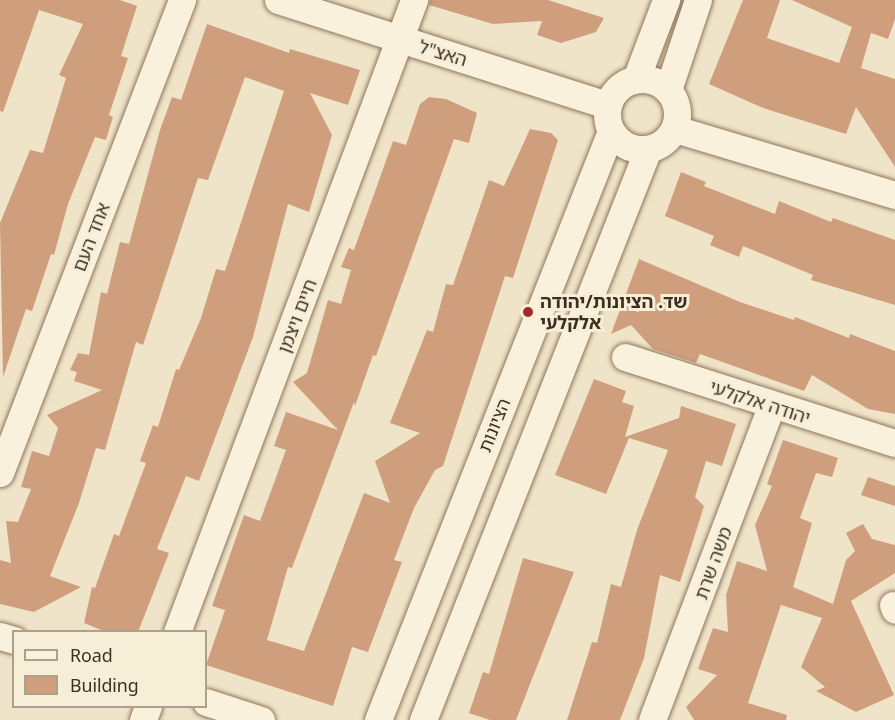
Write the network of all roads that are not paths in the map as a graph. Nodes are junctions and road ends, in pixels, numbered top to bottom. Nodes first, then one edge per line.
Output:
1 (182, 0) edge
2 (278, 0) edge
3 (414, 0) edge
4 (666, 0) edge
5 (698, 0) edge
6 (401, 40) junction
7 (636, 79) junction
8 (668, 90) junction
9 (609, 118) junction
10 (675, 129) junction
11 (648, 149) junction
12 (895, 195) edge
13 (625, 357) dead end
14 (771, 406) junction
15 (895, 443) edge
16 (0, 473) edge
17 (178, 630) edge
18 (207, 702) edge
19 (423, 718) edge
20 (261, 720) edge
21 (378, 720) edge
22 (652, 720) edge

1 - 16 street, אחד העם
2 - 6 street, האצ"ל
3 - 6 street, חיים ויצמן
4 - 7 street
5 - 8 street
6 - 9 street, האצ"ל
6 - 17 street, חיים ויצמן
7 - 8 street
7 - 9 street
8 - 10 street
9 - 11 street
9 - 21 street, הציונות
10 - 11 street
10 - 12 street
11 - 19 street
13 - 14 street, יהודה אלקלעי
14 - 15 street, יהודה אלקלעי
14 - 22 street, משה שרת
18 - 20 street

